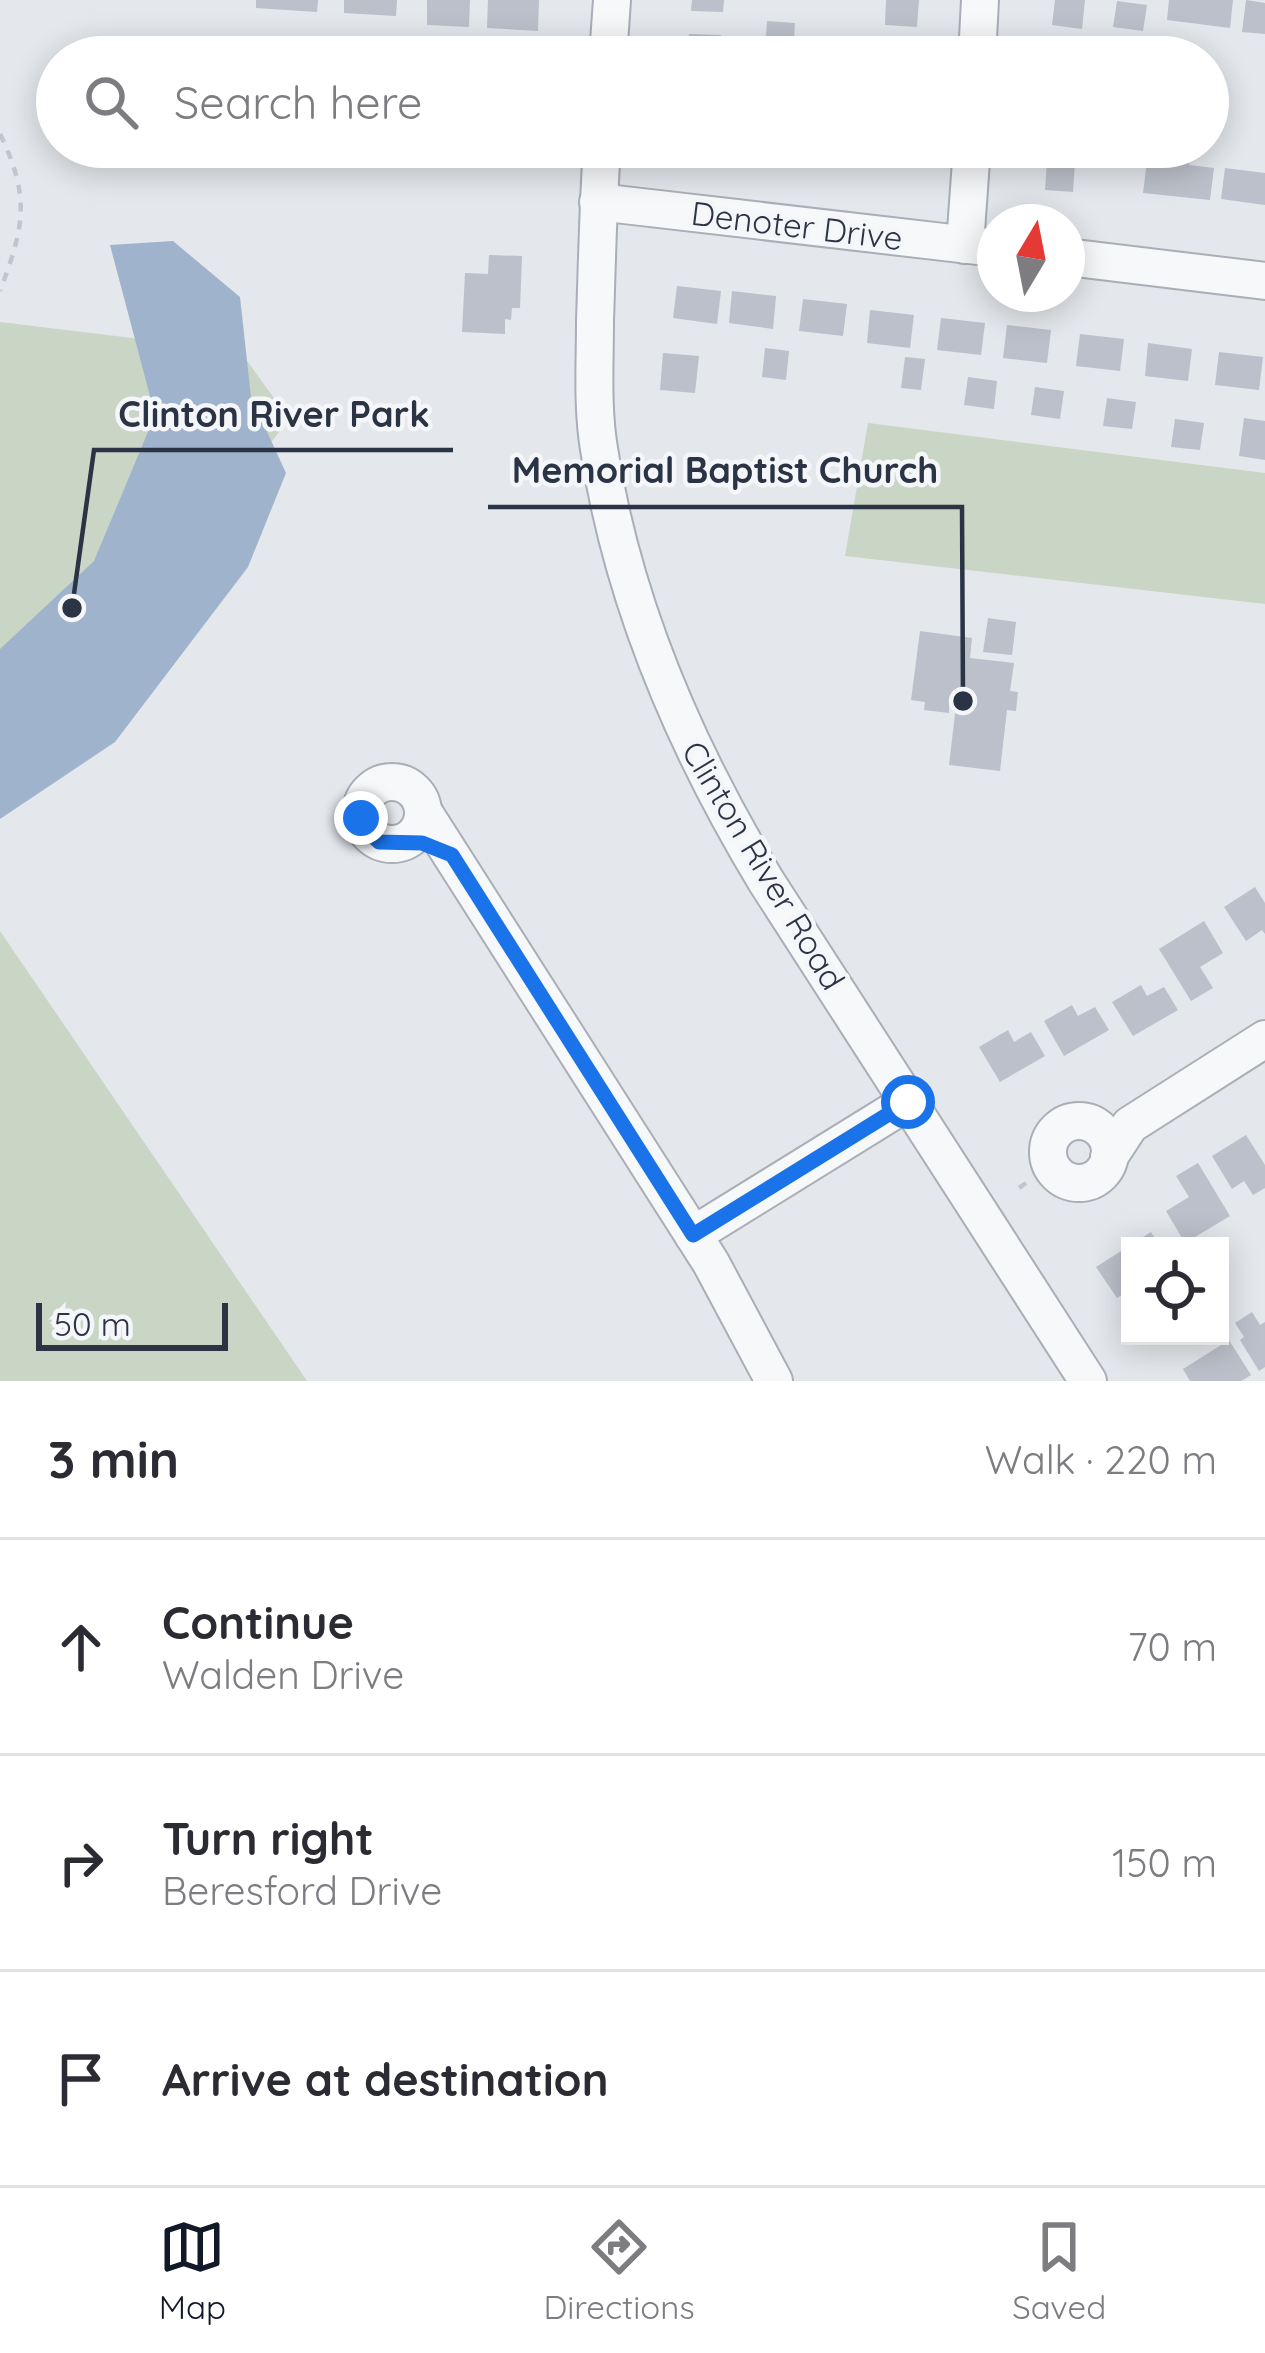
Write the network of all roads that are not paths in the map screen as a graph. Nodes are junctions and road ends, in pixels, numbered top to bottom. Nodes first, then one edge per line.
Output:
1 (612, 0) edge
2 (980, 0) edge
3 (609, 36) edge
4 (978, 36) edge
5 (600, 168) edge
6 (974, 168) edge
7 (598, 202) junction
8 (977, 210) edge
9 (977, 247) edge
10 (1085, 259) edge
11 (1265, 281) edge
12 (423, 811) junction
13 (400, 843) junction
14 (452, 855) junction
15 (1265, 1039) edge
16 (908, 1102) junction
17 (1091, 1123) junction
18 (1130, 1125) junction
19 (1109, 1157) junction
20 (693, 1235) junction
21 (774, 1381) edge
22 (1088, 1381) edge

1 - 3 street
2 - 4 street
5 - 7 street, Clinton River Road
6 - 8 street
7 - 9 street, Denoter Drive
7 - 16 street, Clinton River Road
10 - 11 street
12 - 13 street
12 - 13 street
12 - 14 street
13 - 14 street
14 - 20 street
15 - 18 street
16 - 20 street
16 - 22 street, Clinton River Road
17 - 18 street
17 - 19 street
17 - 19 street
18 - 19 street
20 - 21 street

